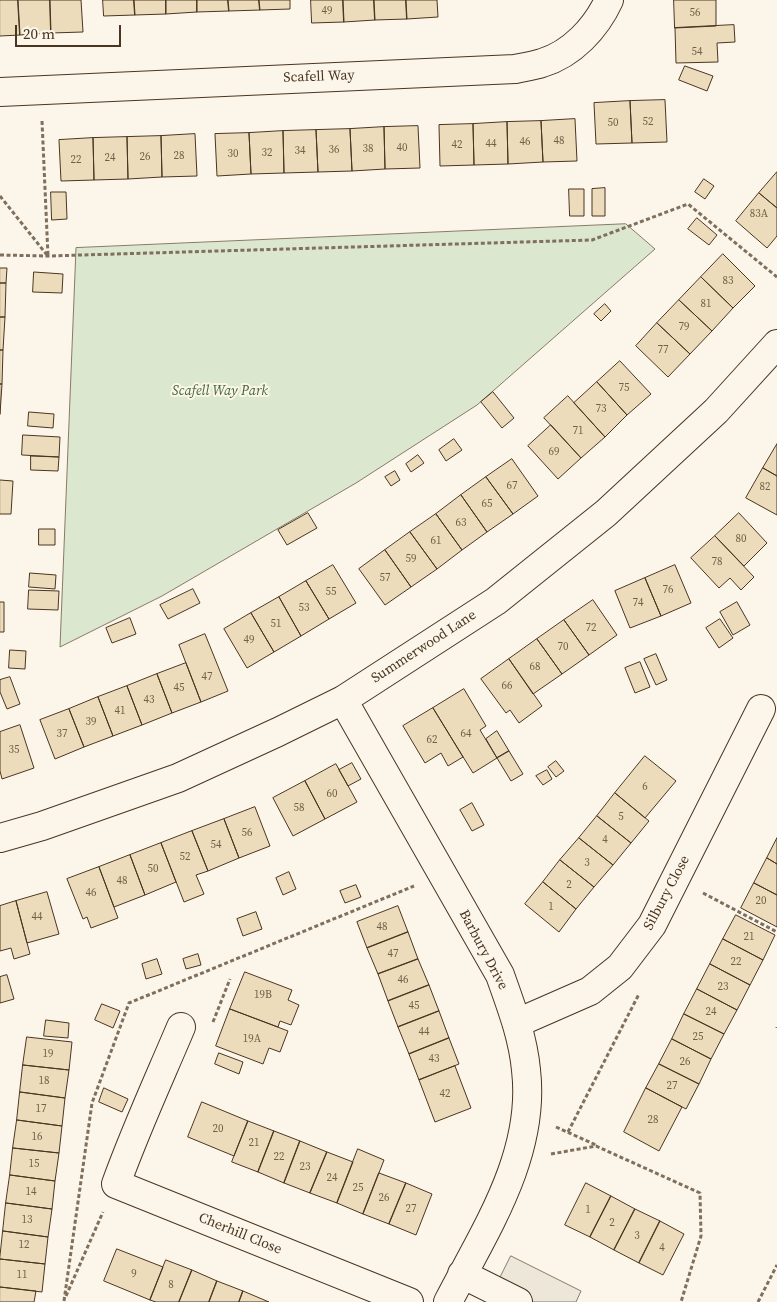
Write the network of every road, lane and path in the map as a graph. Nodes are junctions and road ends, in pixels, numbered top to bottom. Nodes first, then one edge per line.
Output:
1 (609, 0) edge
2 (40, 89) junction
3 (0, 92) edge
4 (0, 196) edge
5 (0, 255) edge
6 (48, 256) junction
7 (777, 277) edge
8 (777, 344) edge
9 (343, 700) junction
10 (761, 709) dead end
11 (0, 838) edge
12 (676, 879) junction
13 (777, 932) edge
14 (620, 967) junction
15 (517, 1023) junction
16 (182, 1026) dead end
17 (526, 1114) junction
18 (568, 1132) junction
19 (596, 1146) junction
20 (517, 1161) junction
21 (116, 1184) junction
22 (777, 1265) edge
23 (462, 1274) junction
24 (63, 1302) edge
25 (409, 1302) edge
26 (448, 1302) edge
27 (518, 1302) edge
28 (681, 1302) edge
29 (758, 1302) edge

1 - 2 street, Scafell Way
2 - 3 street, Scafell Way
2 - 6 path
4 - 6 path
5 - 6 path
6 - 7 path
8 - 9 street, Summerwood Lane
9 - 11 street, Summerwood Lane
9 - 15 street, Barbury Drive
10 - 12 street, Silbury Close
12 - 13 path
12 - 14 street, Silbury Close
14 - 15 street, Silbury Close
14 - 18 path
15 - 17 street, Barbury Drive
16 - 21 street
17 - 18 path
17 - 20 street, Barbury Drive
18 - 19 path
19 - 20 path
19 - 28 path
20 - 23 street, Barbury Drive
21 - 24 path
21 - 25 street, Cherhill Close
22 - 29 path
23 - 26 street, Barbury Drive
23 - 27 street

